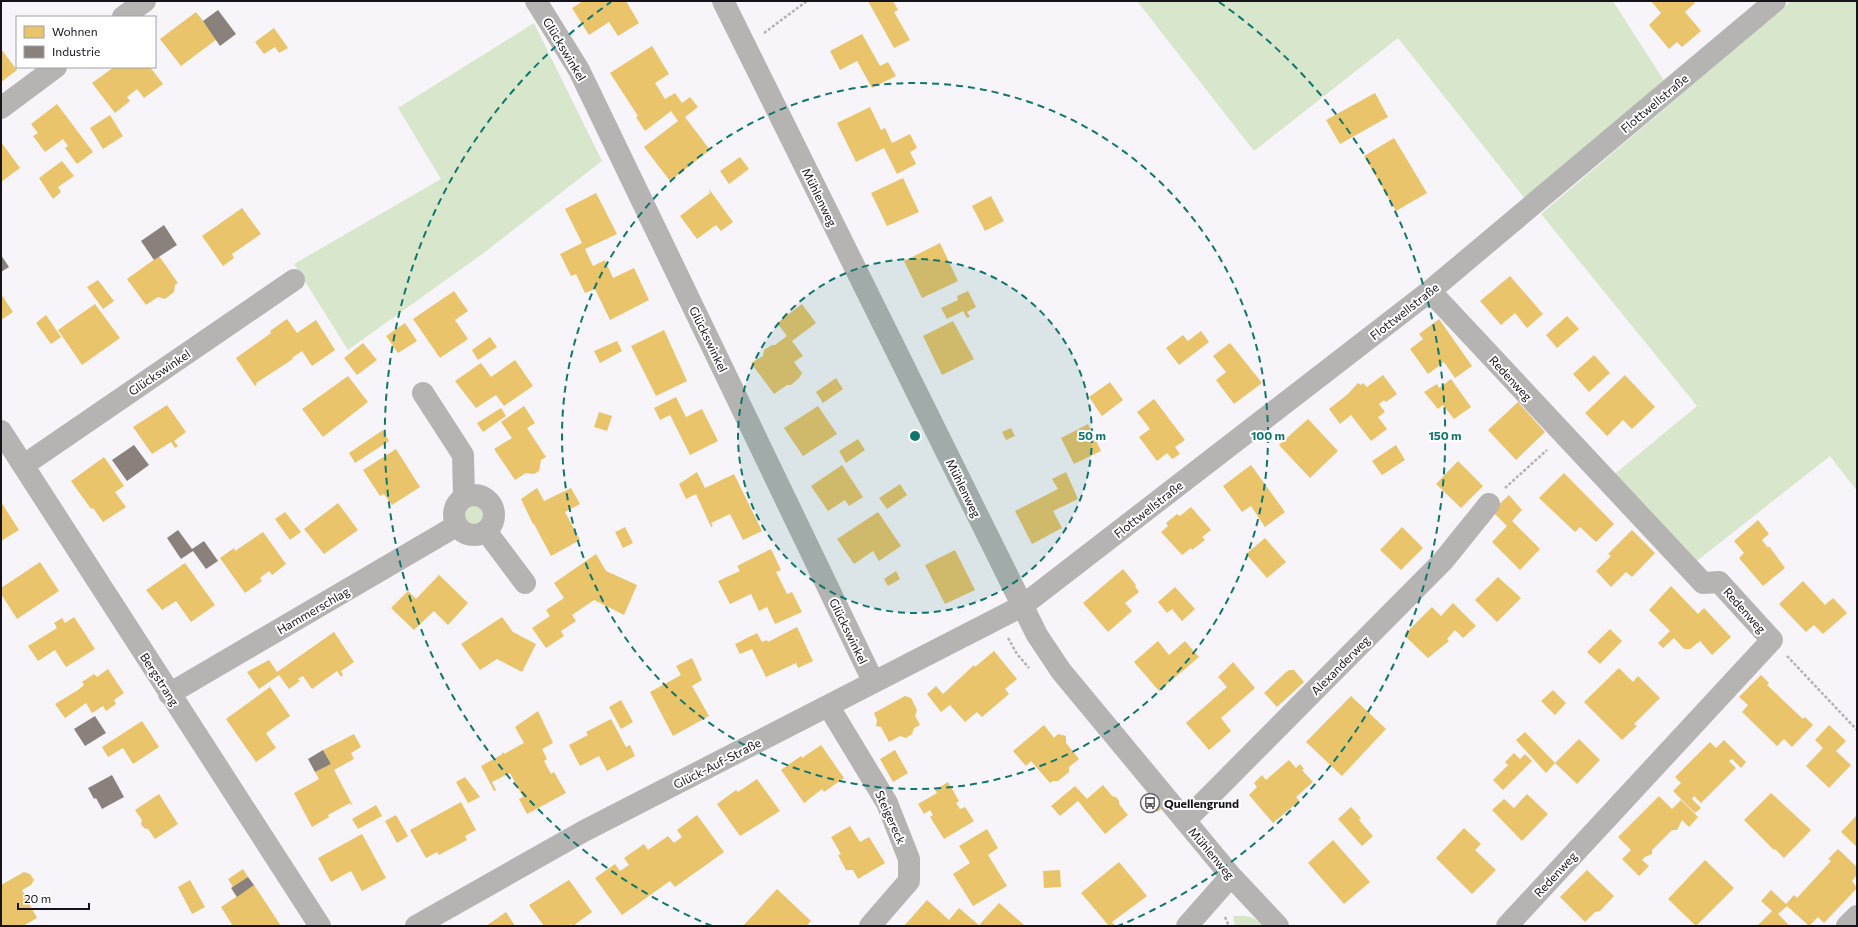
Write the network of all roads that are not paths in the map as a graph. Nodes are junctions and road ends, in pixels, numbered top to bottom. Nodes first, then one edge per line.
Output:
1 (145, 1) edge
2 (536, 1) edge
3 (723, 1) edge
4 (1775, 1) edge
5 (124, 16) edge
6 (55, 68) edge
7 (1, 108) edge
8 (294, 280) dead end
9 (1430, 291) junction
10 (423, 393) dead end
11 (1, 431) edge
12 (24, 465) junction
13 (464, 497) junction
14 (1489, 504) road end
15 (456, 526) junction
16 (486, 531) junction
17 (525, 583) dead end
18 (1022, 606) junction
19 (873, 682) junction
20 (169, 694) junction
21 (829, 707) junction
22 (1186, 820) junction
23 (1231, 876) junction
24 (1857, 916) edge
25 (320, 926) edge
26 (416, 926) edge
27 (870, 926) edge
28 (1187, 926) edge
29 (1278, 926) edge
30 (1507, 926) edge
31 (1847, 926) edge

1 - 5 street
2 - 19 street, Glückswinkel
3 - 18 street, Mühlenweg
4 - 9 street, Flottwellstraße
6 - 7 street
8 - 12 street, Glückswinkel
9 - 18 street, Flottwellstraße
9 - 30 street, Redenweg
10 - 13 street
11 - 12 street, Bergstrang
12 - 20 street, Bergstrang
13 - 15 street
13 - 16 street
14 - 22 street, Alexanderweg
15 - 16 street
15 - 20 street, Hammerschlag
16 - 17 street
18 - 19 street, Glück-Auf-Straße
18 - 22 street, Mühlenweg
19 - 21 street, Glück-Auf-Straße
20 - 25 street, Bergstrang
21 - 26 street, Glück-Auf-Straße
21 - 27 street, Steigereck
22 - 23 street, Mühlenweg
23 - 28 street
23 - 29 street, Mühlenweg
24 - 31 street

